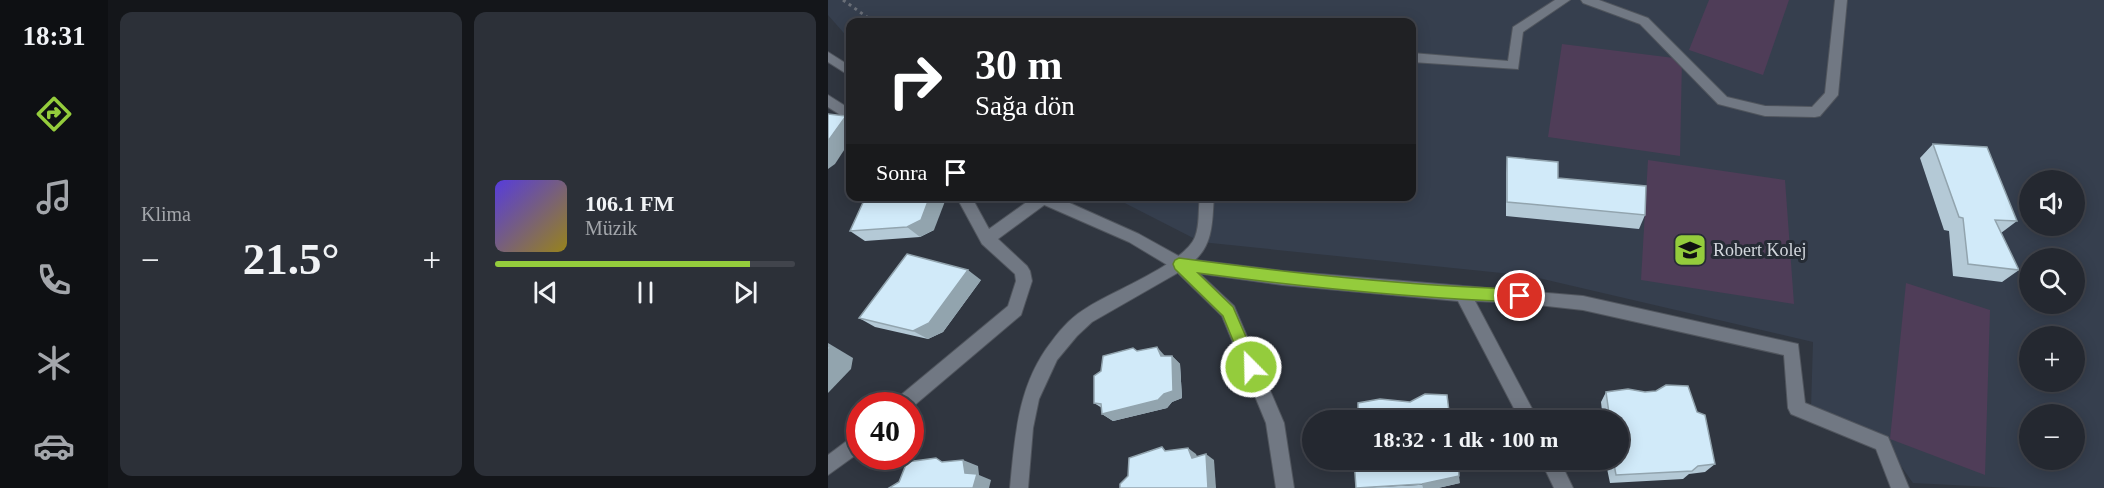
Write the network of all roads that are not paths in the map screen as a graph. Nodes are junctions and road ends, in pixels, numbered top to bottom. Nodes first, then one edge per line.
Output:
1 (1564, 0) edge
2 (1587, 0) edge
3 (1841, 0) edge
4 (828, 56) edge
5 (1416, 58) edge
6 (846, 69) edge
7 (828, 100) edge
8 (846, 113) edge
9 (966, 201) edge
10 (1036, 201) edge
11 (1047, 201) edge
12 (1206, 201) edge
13 (987, 239) junction
14 (1179, 264) junction
15 (1463, 294) junction
16 (917, 392) edge
17 (1524, 410) edge
18 (846, 451) edge
19 (828, 466) edge
20 (1555, 470) edge
21 (1019, 488) edge
22 (1285, 488) edge
23 (1564, 488) edge
24 (1900, 488) edge

1 - 5 street
2 - 3 street
4 - 6 street
7 - 8 street
9 - 13 street
10 - 13 street
11 - 14 street
12 - 14 street
13 - 16 street
14 - 15 street
14 - 21 street
14 - 22 street
15 - 17 street
15 - 24 street
18 - 19 street
20 - 23 street

